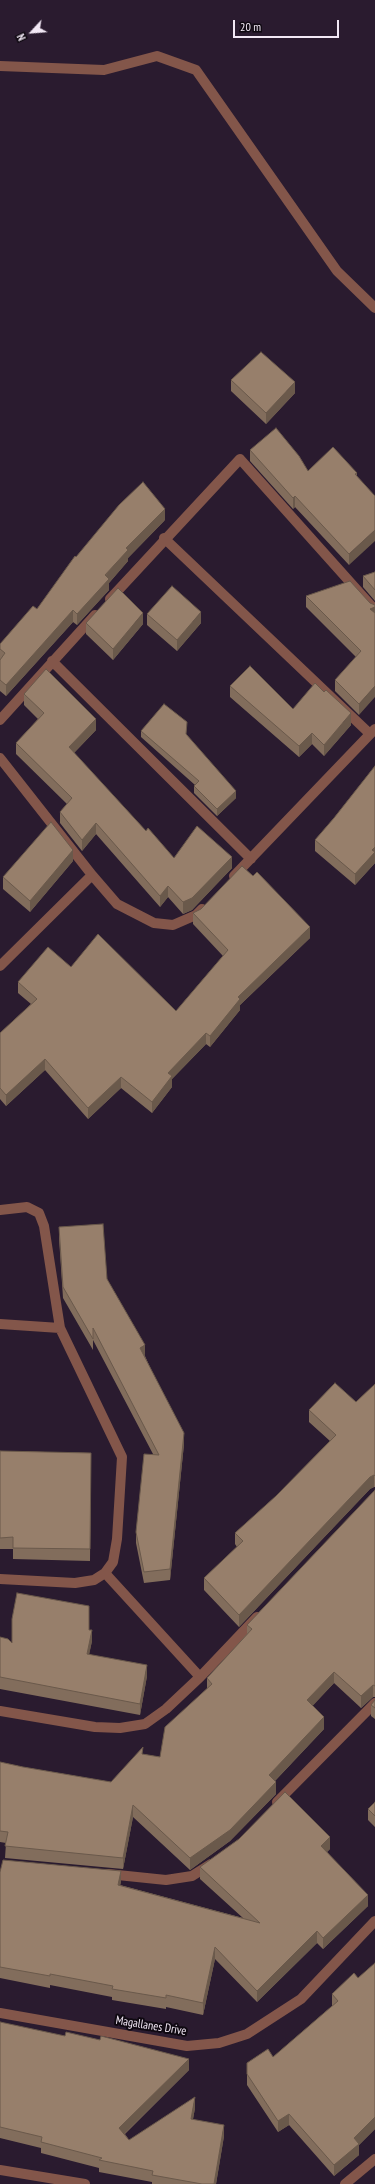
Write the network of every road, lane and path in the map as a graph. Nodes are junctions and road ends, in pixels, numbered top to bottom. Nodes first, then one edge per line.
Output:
1 (0, 66) edge
2 (375, 308) edge
3 (164, 538) junction
4 (375, 610) edge
5 (52, 661) junction
6 (0, 720) edge
7 (372, 731) edge
8 (0, 758) edge
9 (251, 859) junction
10 (92, 875) junction
11 (229, 881) edge
12 (207, 904) edge
13 (0, 966) edge
14 (0, 1210) edge
15 (0, 1324) edge
16 (60, 1328) junction
17 (105, 1573) junction
18 (0, 1579) edge
19 (266, 1608) edge
20 (200, 1677) junction
21 (375, 1703) edge
22 (0, 1711) edge
23 (272, 1807) edge
24 (219, 1858) edge
25 (99, 1874) edge
26 (375, 1921) edge
27 (0, 2013) edge
28 (375, 2159) edge
29 (0, 2170) edge
30 (85, 2184) edge
31 (345, 2184) edge

1 - 2 street
3 - 4 street
3 - 5 street
3 - 7 street
5 - 6 street
5 - 9 street
7 - 9 street
8 - 10 street
9 - 11 street
10 - 12 street
10 - 13 street
14 - 16 street
15 - 16 street
16 - 17 street
17 - 18 street
17 - 20 street
19 - 20 street
20 - 22 street
21 - 23 street
24 - 25 street
26 - 27 street, Magallanes Drive
28 - 31 street
29 - 30 street

